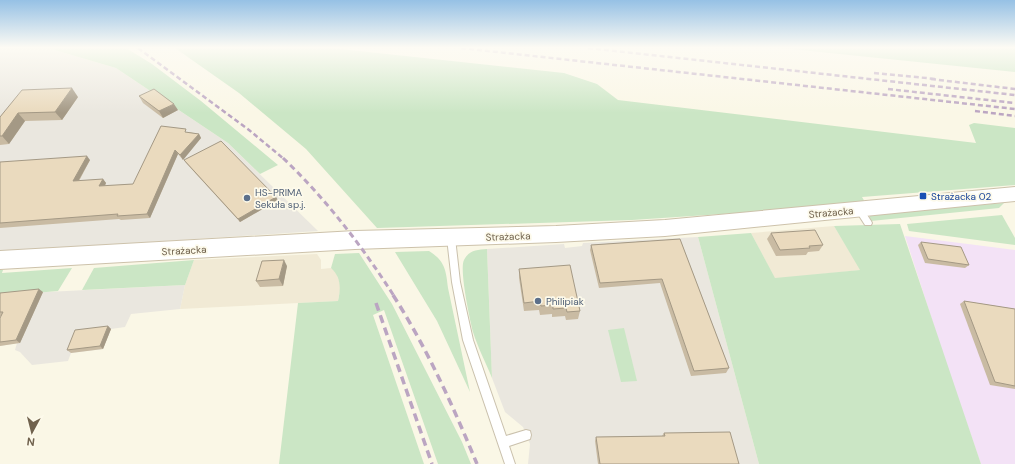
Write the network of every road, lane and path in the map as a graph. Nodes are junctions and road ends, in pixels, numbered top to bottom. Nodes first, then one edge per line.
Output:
1 (1015, 194) edge
2 (451, 238) junction
3 (0, 260) edge
4 (526, 435) dead end
5 (502, 443) junction
6 (510, 464) edge

1 - 2 main road, Strażacka
2 - 3 main road, Strażacka
2 - 5 lane
4 - 5 lane
5 - 6 lane

